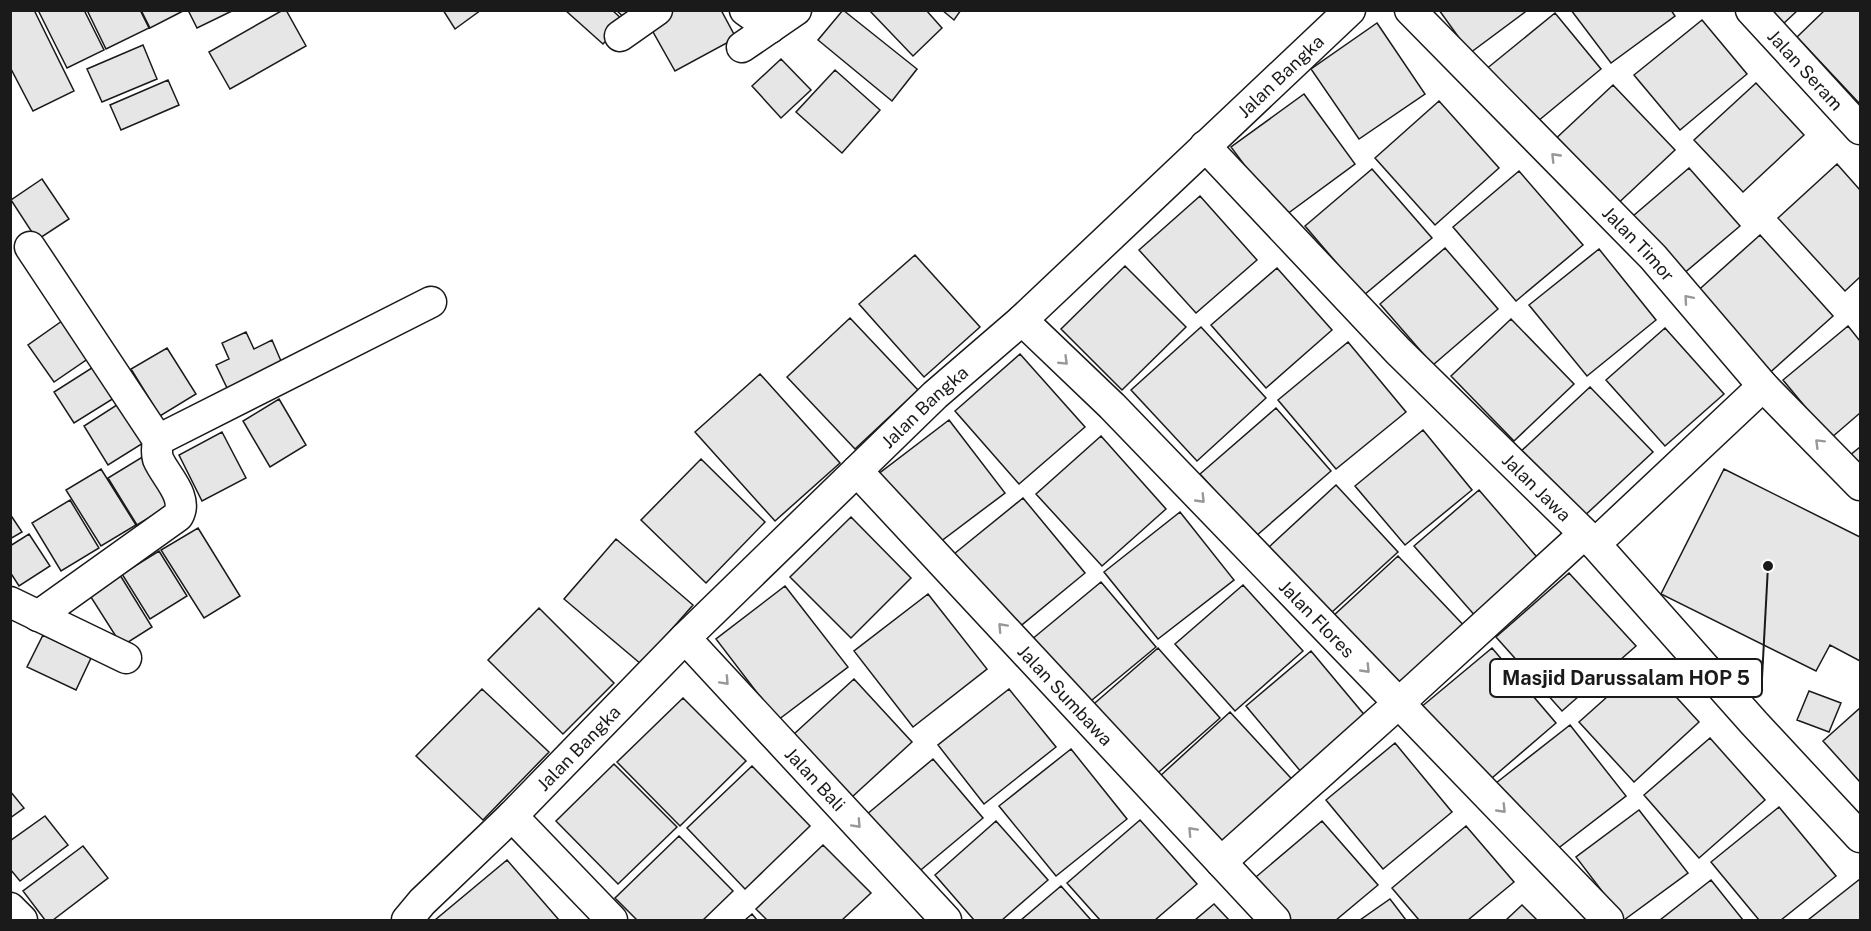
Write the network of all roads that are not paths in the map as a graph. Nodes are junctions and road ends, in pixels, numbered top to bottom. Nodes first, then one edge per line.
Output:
1 (657, 10) edge
2 (745, 10) edge
3 (796, 10) edge
4 (1350, 10) edge
5 (1410, 10) edge
6 (1751, 10) edge
7 (770, 28) junction
8 (620, 36) dead end
9 (742, 47) dead end
10 (1860, 129) edge
11 (1204, 146) junction
12 (30, 247) dead end
13 (431, 302) dead end
14 (1022, 320) junction
15 (1763, 386) junction
16 (158, 440) junction
17 (857, 471) junction
18 (1860, 485) edge
19 (1589, 539) junction
20 (10, 602) edge
21 (38, 616) junction
22 (686, 638) junction
23 (126, 658) dead end
24 (1399, 704) junction
25 (512, 816) junction
26 (1860, 837) edge
27 (1221, 862) junction
28 (10, 908) edge
29 (21, 921) edge
30 (407, 921) edge
31 (612, 921) edge
32 (946, 921) edge
33 (1275, 921) edge
34 (1608, 921) edge

1 - 8 street
2 - 7 street
3 - 7 street
4 - 11 street, Jalan Bangka
15 -> 5 street, Jalan Timor
6 - 10 street, Jalan Seram
7 - 9 street
11 - 14 street, Jalan Bangka
11 - 19 street, Jalan Jawa
12 - 16 street
13 - 16 street
14 - 17 street, Jalan Bangka
14 -> 24 street, Jalan Flores
18 -> 15 street, Jalan Timor
15 - 19 street
16 - 21 street
17 - 22 street, Jalan Bangka
27 -> 17 street, Jalan Sumbawa
19 - 24 street
19 - 26 street, Jalan Jawa
20 - 21 street
21 - 23 street
22 - 25 street, Jalan Bangka
22 -> 32 street, Jalan Bali
24 - 27 street
24 -> 34 street, Jalan Flores
25 - 30 street, Jalan Bangka
25 - 31 street
27 - 33 street, Jalan Sumbawa
28 - 29 street

